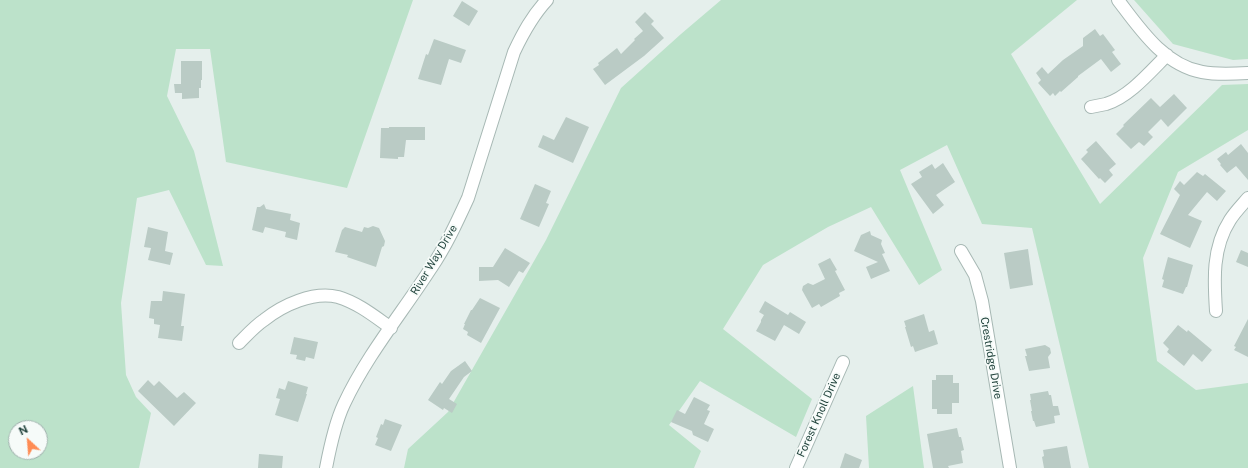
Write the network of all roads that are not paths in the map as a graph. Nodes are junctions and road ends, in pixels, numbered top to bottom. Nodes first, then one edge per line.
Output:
1 (547, 0) edge
2 (1118, 0) edge
3 (1166, 55) junction
4 (1248, 73) edge
5 (1091, 107) dead end
6 (1248, 198) edge
7 (962, 251) dead end
8 (1216, 311) dead end
9 (391, 328) junction
10 (239, 343) dead end
11 (843, 362) dead end
12 (326, 468) edge
13 (796, 468) edge
14 (1010, 468) edge

1 - 9 street, River Way Drive
2 - 3 street
3 - 4 street
3 - 5 street
6 - 8 street
7 - 14 street, Crestridge Drive
9 - 10 street
9 - 12 street, River Way Drive
11 - 13 street, Forest Knoll Drive

